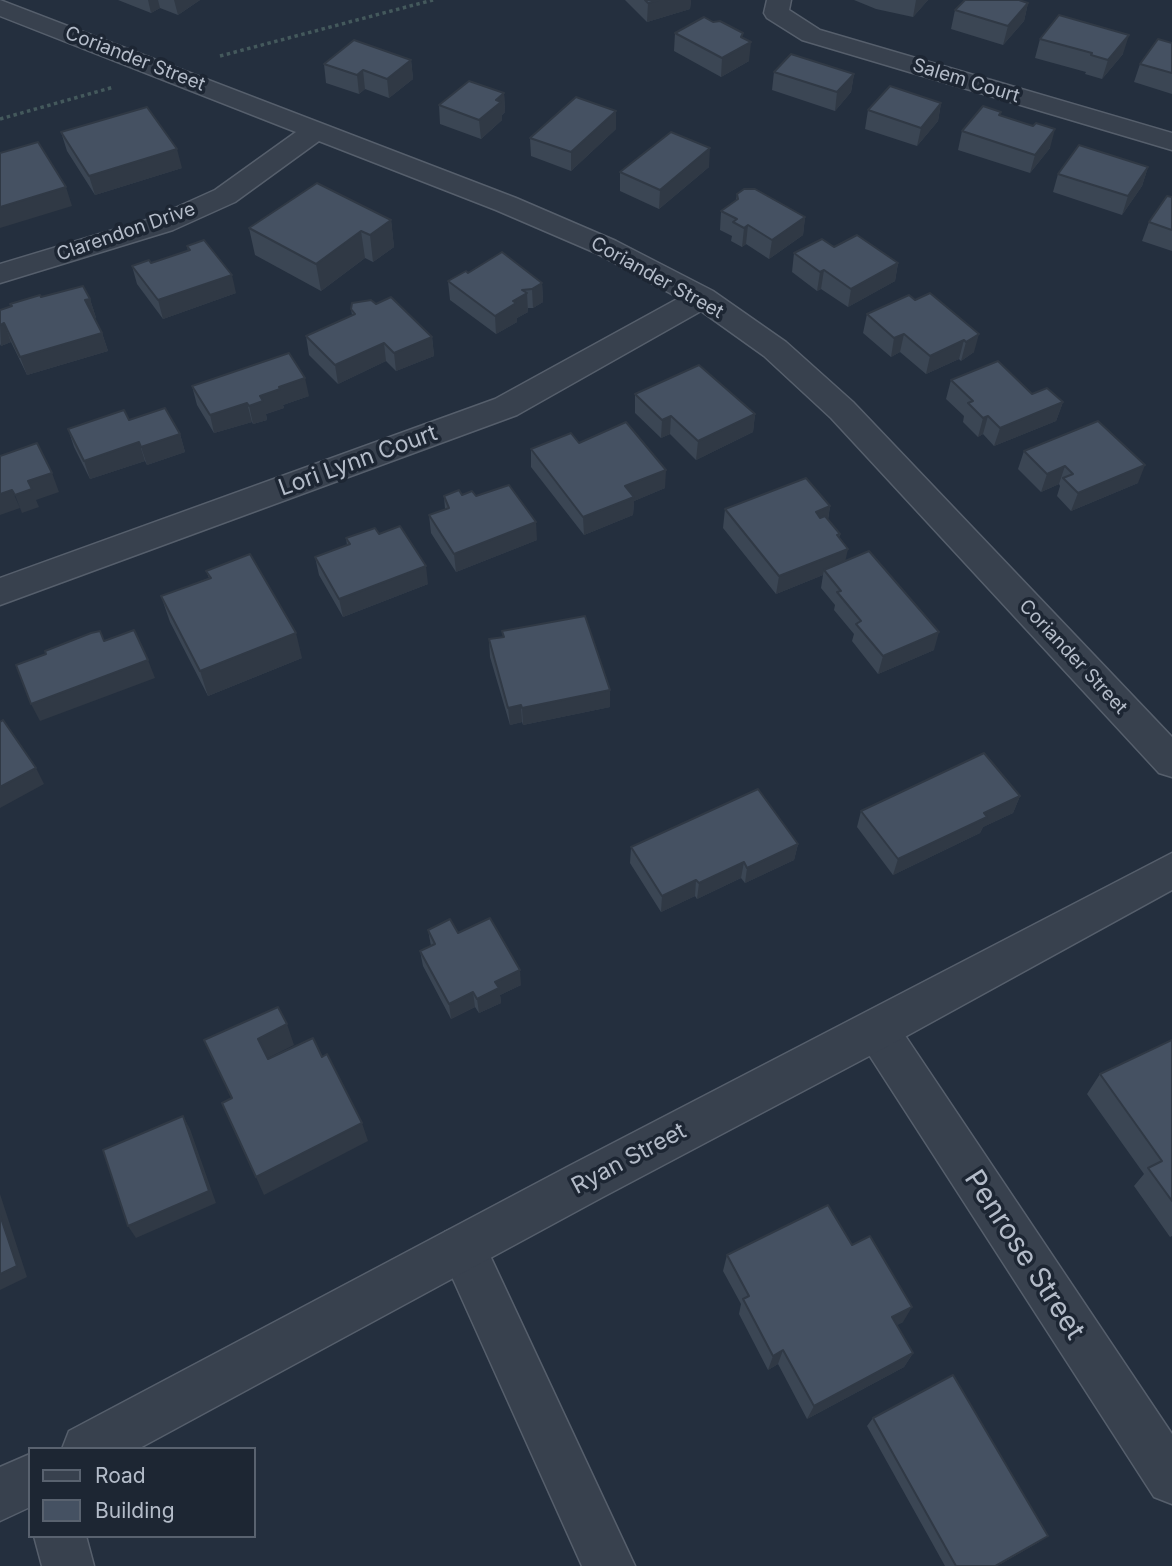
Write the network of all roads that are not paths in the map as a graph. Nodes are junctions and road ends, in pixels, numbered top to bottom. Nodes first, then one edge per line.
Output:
1 (779, 0) edge
2 (0, 7) edge
3 (315, 131) junction
4 (1172, 142) edge
5 (0, 274) edge
6 (702, 298) junction
7 (0, 592) edge
8 (1172, 762) edge
9 (1172, 870) edge
10 (877, 1030) junction
11 (462, 1248) junction
12 (91, 1447) edge
13 (1172, 1479) edge
14 (28, 1480) edge
15 (0, 1495) edge
16 (61, 1538) edge
17 (68, 1566) edge
18 (609, 1566) edge

1 - 4 street, Salem Court
2 - 3 street, Coriander Street
3 - 5 street, Clarendon Drive
3 - 6 street, Coriander Street
6 - 7 street, Lori Lynn Court
6 - 8 street, Coriander Street
9 - 10 street, Ryan Street
10 - 11 street, Ryan Street
10 - 13 street, Penrose Street
11 - 12 street, Ryan Street
11 - 18 street
14 - 15 street
16 - 17 street

